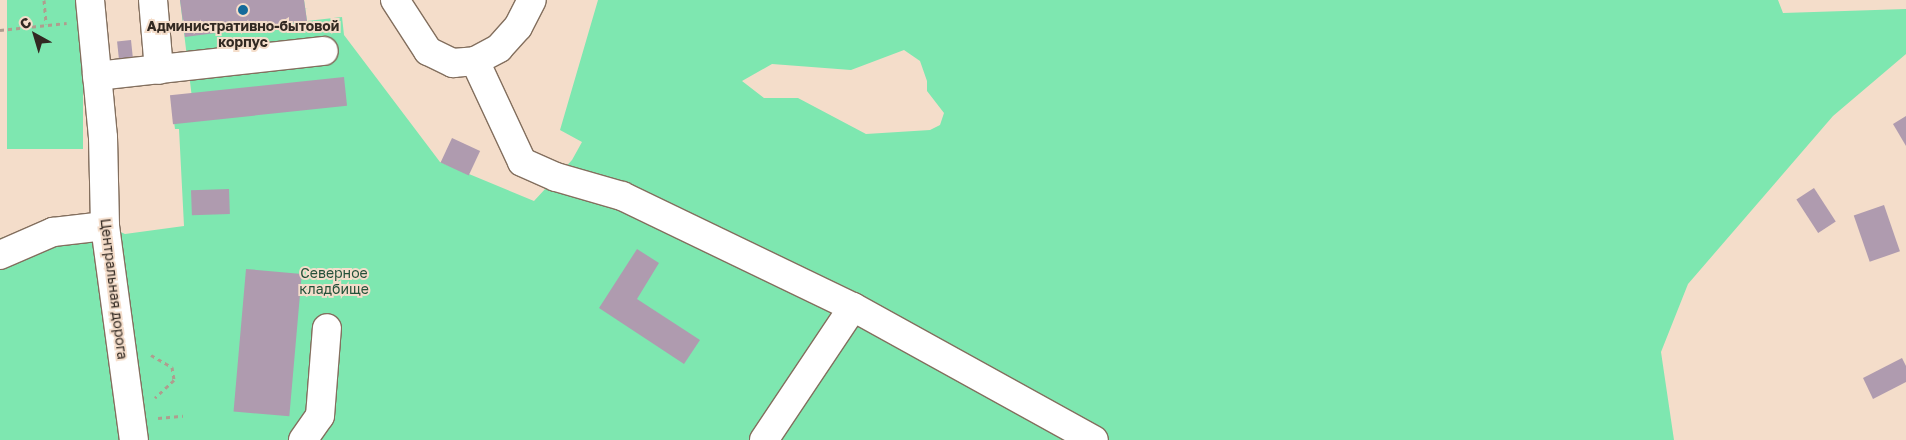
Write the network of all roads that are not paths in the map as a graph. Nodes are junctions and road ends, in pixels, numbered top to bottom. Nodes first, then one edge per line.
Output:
1 (152, 0) edge
2 (395, 0) edge
3 (532, 0) edge
4 (91, 11) edge
5 (324, 51) dead end
6 (475, 61) junction
7 (159, 70) junction
8 (97, 76) junction
9 (105, 226) junction
10 (0, 255) edge
11 (853, 307) junction
12 (327, 328) dead end
13 (141, 430) edge
14 (303, 440) edge
15 (764, 440) edge
16 (1094, 440) edge

1 - 7 lane
2 - 6 lane
3 - 6 lane
4 - 8 lane, Центральная дорога
5 - 7 lane
6 - 11 lane
7 - 8 lane
8 - 9 lane, Центральная дорога
9 - 10 lane
9 - 13 lane, Центральная дорога
11 - 15 lane
11 - 16 lane
12 - 14 lane

